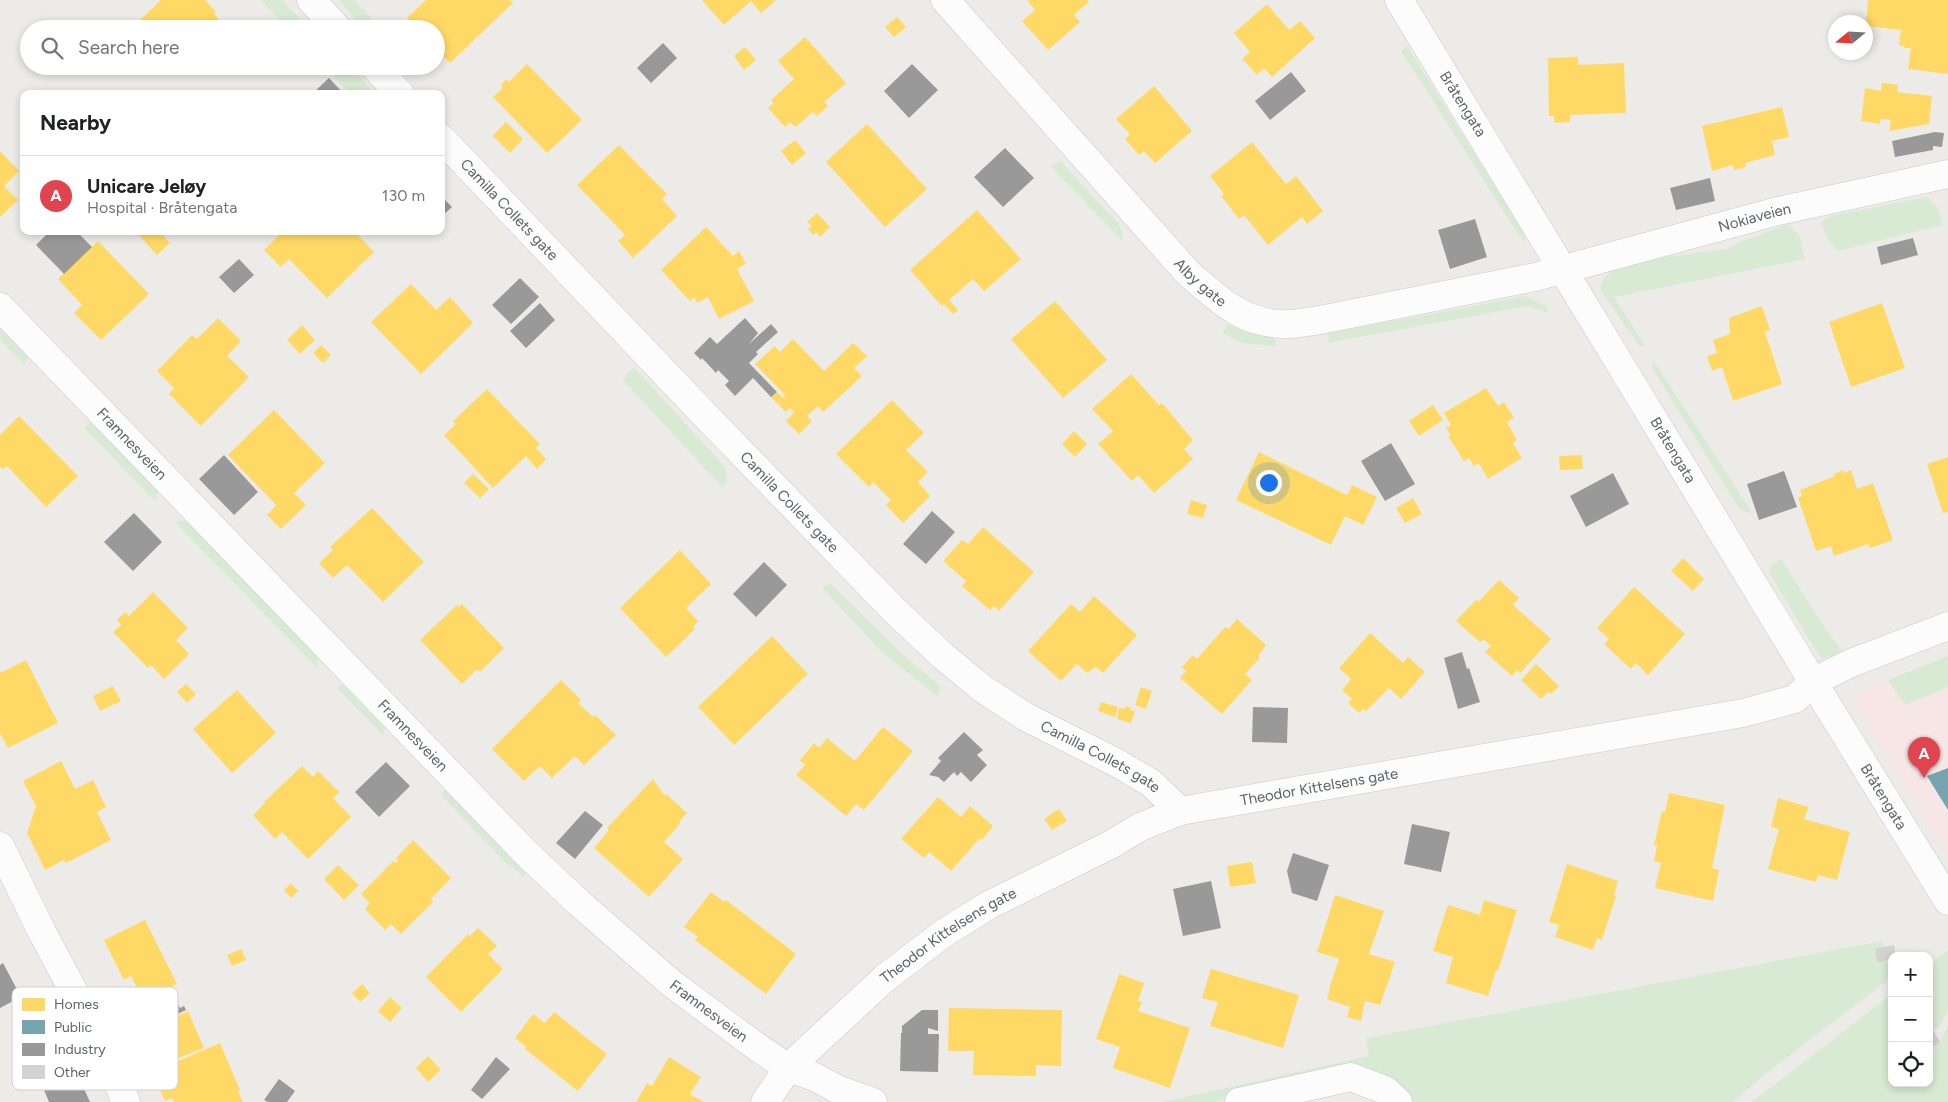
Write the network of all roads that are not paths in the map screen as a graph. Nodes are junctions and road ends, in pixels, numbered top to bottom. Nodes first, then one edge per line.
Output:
1 (311, 0) edge
2 (945, 0) edge
3 (1399, 0) edge
4 (330, 20) edge
5 (382, 75) edge
6 (396, 90) edge
7 (445, 142) edge
8 (1948, 174) edge
9 (1564, 269) junction
10 (0, 307) edge
11 (1948, 626) edge
12 (1813, 682) junction
13 (1180, 811) junction
14 (0, 846) edge
15 (1948, 901) edge
16 (71, 987) edge
17 (788, 1068) junction
18 (121, 1090) edge
19 (126, 1102) edge
20 (765, 1102) edge
21 (873, 1102) edge
22 (1239, 1102) edge
23 (1398, 1102) edge

1 - 4 street
2 - 9 street, Alby gate
3 - 9 street, Bråtengata
5 - 6 street
7 - 13 street, Camilla Collets gate
8 - 9 street, Nokiaveien
9 - 12 street, Bråtengata
10 - 17 street, Framnesveien
11 - 12 street, Theodor Kittelsens gate
12 - 13 street, Theodor Kittelsens gate
12 - 15 street, Bråtengata
13 - 17 street, Theodor Kittelsens gate
14 - 16 street
17 - 20 street, Theodor Kittelsens gate
17 - 21 street, Framnesveien
18 - 19 street
22 - 23 street

